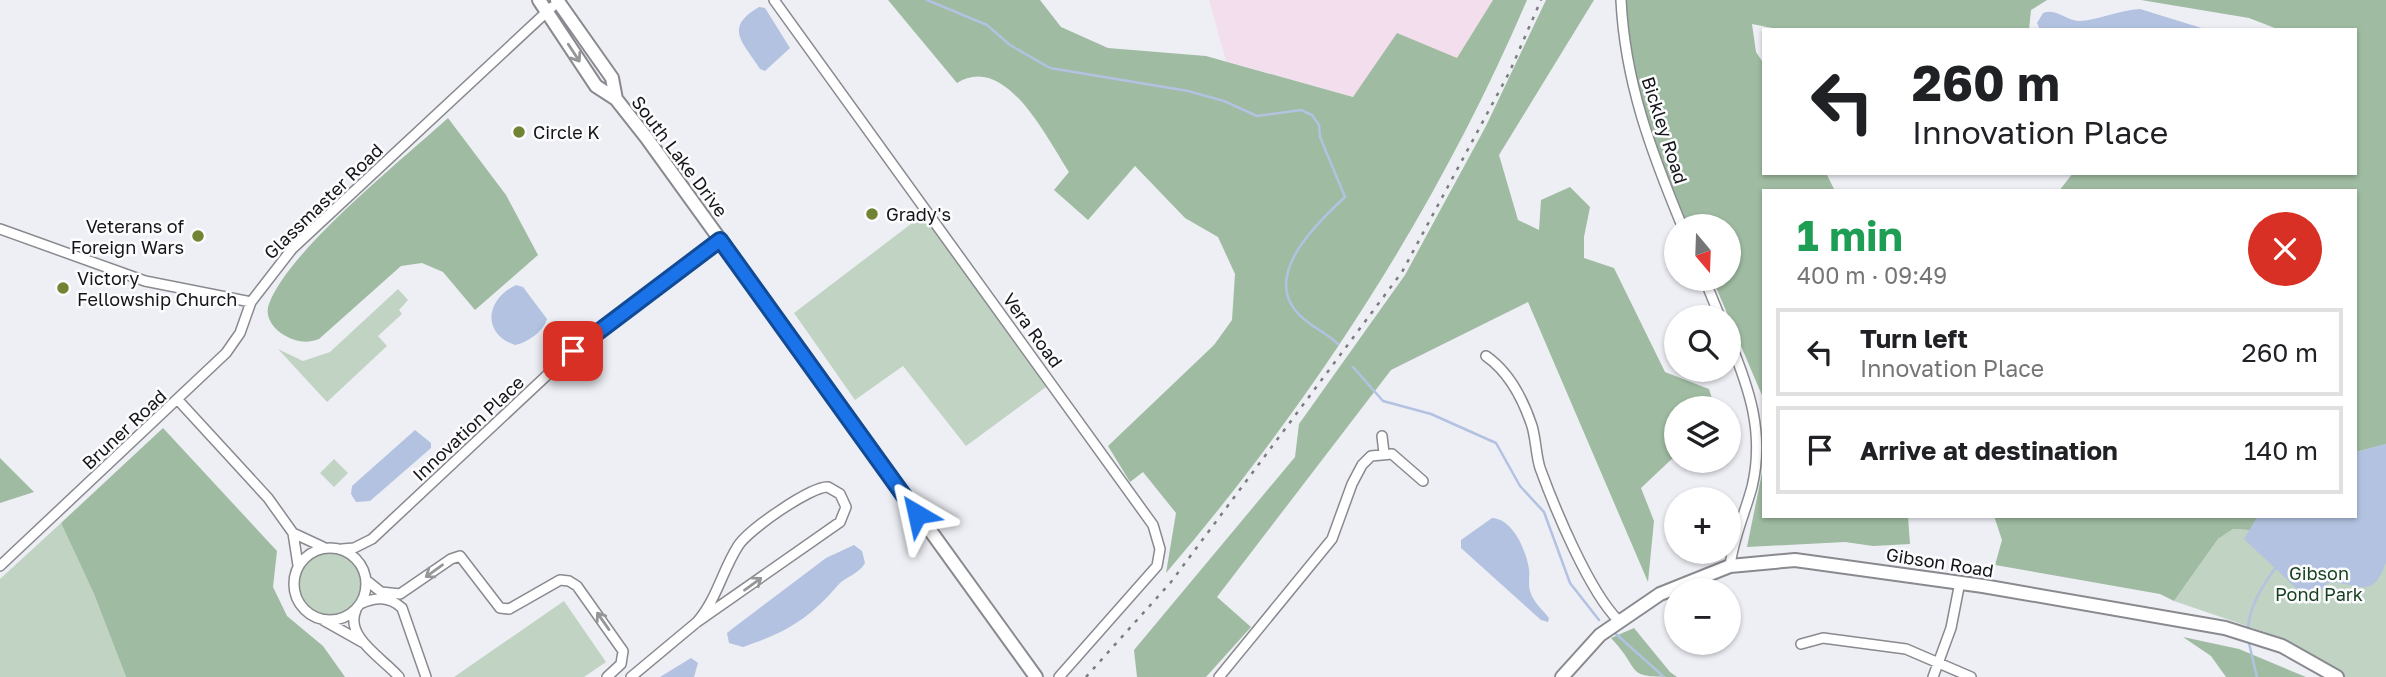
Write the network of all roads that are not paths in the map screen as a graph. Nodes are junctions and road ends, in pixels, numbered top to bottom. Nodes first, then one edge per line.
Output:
1 (538, 0) edge
2 (774, 0) edge
3 (1621, 0) edge
4 (555, 4) edge
5 (1677, 214) edge
6 (0, 229) edge
7 (720, 240) junction
8 (251, 302) junction
9 (1486, 356) dead end
10 (1741, 368) edge
11 (178, 400) junction
12 (1382, 436) dead end
13 (1384, 453) junction
14 (1423, 481) dead end
15 (293, 533) junction
16 (372, 539) junction
17 (323, 548) junction
18 (342, 549) junction
19 (298, 565) junction
20 (0, 566) edge
21 (1730, 566) junction
22 (363, 568) junction
23 (366, 580) junction
24 (1960, 582) junction
25 (358, 607) junction
26 (321, 619) junction
27 (1618, 620) junction
28 (697, 622) junction
29 (366, 644) junction
30 (1801, 644) dead end
31 (1939, 663) junction
32 (399, 677) edge
33 (426, 677) edge
34 (607, 677) edge
35 (631, 677) edge
36 (1036, 677) edge
37 (1059, 677) edge
38 (1219, 677) edge
39 (1562, 677) edge
40 (1933, 677) edge
41 (1971, 677) edge
42 (2336, 677) edge

1 - 4 main road, South Lake Drive
2 - 37 street, Vera Road
3 - 5 street, Bickley Road
4 - 7 main road, South Lake Drive
4 - 8 street, Glassmaster Road
6 - 8 street
7 - 16 street, Innovation Place
7 - 36 main road, South Lake Drive
8 - 11 street, Bruner Road
9 - 27 street
10 - 21 street
11 - 15 street
11 - 20 street, Bruner Road
12 - 13 street
13 - 14 street
13 - 38 street
15 - 17 street
15 - 19 street
16 - 18 street, Innovation Place
16 - 22 street, Innovation Place
17 - 18 street
17 - 19 street
18 - 22 street
19 - 26 street
21 - 24 main road, Gibson Road
21 - 27 main road, Gibson Road
22 - 23 street
23 - 25 street
34 -> 23 street
24 - 31 street
24 - 42 main road, Gibson Road
25 - 26 street
25 - 29 street
25 - 33 street
26 - 29 street
27 - 39 main road, Gibson Road
28 -> 28 street
28 - 35 street
29 - 32 street
30 - 31 street
31 - 40 street
31 - 41 street

